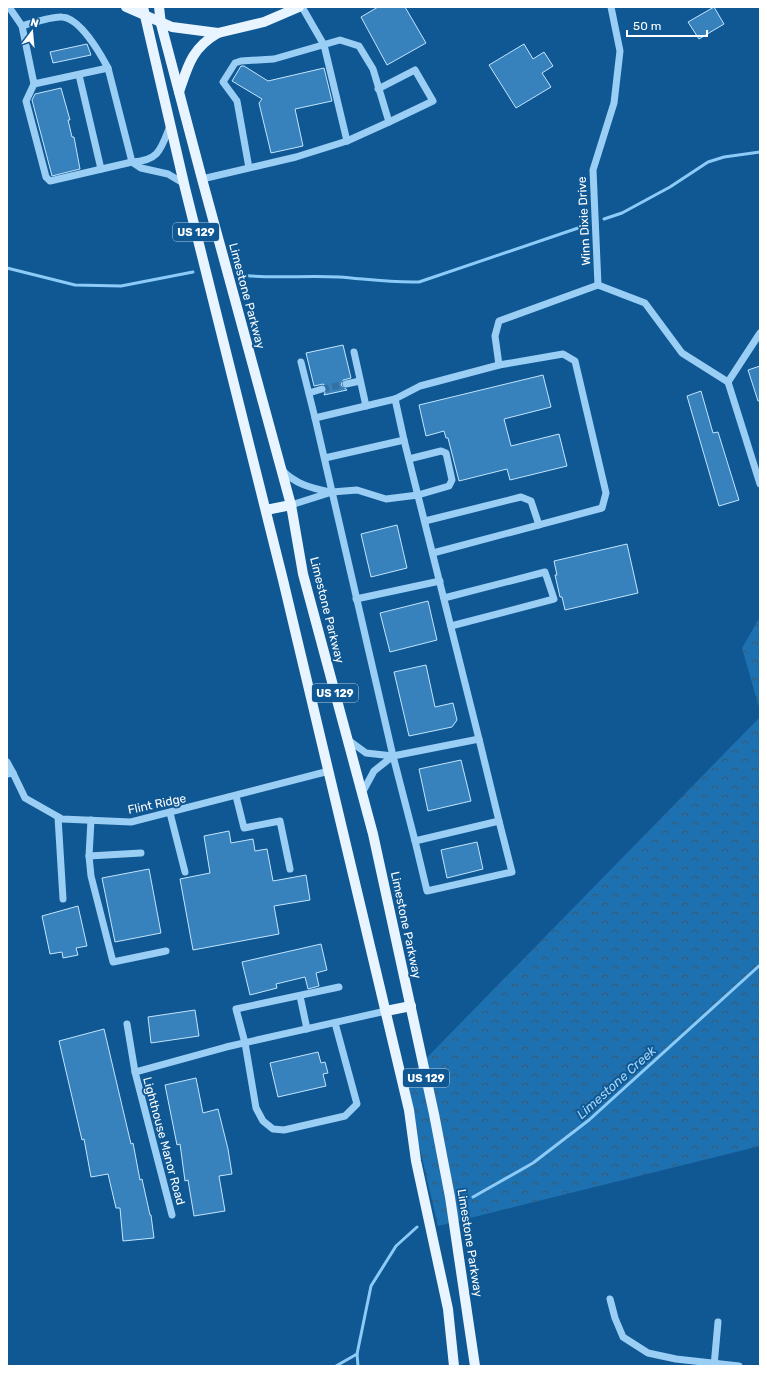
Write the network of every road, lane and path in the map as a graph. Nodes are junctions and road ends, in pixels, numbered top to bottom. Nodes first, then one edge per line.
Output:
1 (9, 7) edge
2 (126, 7) edge
3 (159, 7) edge
4 (300, 7) edge
5 (611, 7) edge
6 (144, 12) edge
7 (162, 24) junction
8 (22, 26) junction
9 (218, 33) junction
10 (324, 45) junction
11 (108, 68) junction
12 (79, 75) junction
13 (34, 84) junction
14 (378, 89) junction
15 (179, 92) junction
16 (389, 122) junction
17 (170, 126) junction
18 (347, 141) junction
19 (132, 162) junction
20 (249, 168) junction
21 (101, 169) junction
22 (202, 179) junction
23 (183, 183) junction
24 (598, 285) junction
25 (760, 333) edge
26 (354, 352) dead end
27 (301, 362) dead end
28 (499, 365) junction
29 (360, 381) junction
30 (728, 382) junction
31 (346, 384) tunnel mouth
32 (322, 389) tunnel mouth
33 (309, 393) junction
34 (395, 399) junction
35 (366, 406) junction
36 (315, 418) junction
37 (404, 440) junction
38 (325, 458) junction
39 (409, 459) junction
40 (280, 467) junction
41 (760, 484) edge
42 (332, 492) junction
43 (418, 495) junction
44 (291, 505) junction
45 (266, 510) junction
46 (425, 521) junction
47 (539, 525) junction
48 (433, 553) junction
49 (440, 581) junction
50 (444, 598) junction
51 (356, 599) junction
52 (451, 626) junction
53 (347, 738) junction
54 (479, 739) junction
55 (393, 756) junction
56 (7, 762) edge
57 (329, 771) junction
58 (10, 774) edge
59 (362, 793) junction
60 (236, 796) junction
61 (170, 813) junction
62 (58, 817) junction
63 (91, 820) junction
64 (499, 821) junction
65 (415, 841) junction
66 (141, 853) dead end
67 (89, 856) junction
68 (290, 869) dead end
69 (185, 872) dead end
70 (63, 899) dead end
71 (166, 951) dead end
72 (339, 988) dead end
73 (300, 996) junction
74 (411, 1006) junction
75 (386, 1011) junction
76 (335, 1023) junction
77 (127, 1024) dead end
78 (307, 1029) junction
79 (245, 1043) junction
80 (135, 1072) junction
81 (172, 1215) dead end
82 (610, 1299) dead end
83 (718, 1322) dead end
84 (714, 1364) edge
85 (454, 1366) edge
86 (475, 1366) edge
87 (739, 1366) edge

1 - 8 street
2 - 6 main road
3 - 7 main road, Limestone Parkway / US 129
4 - 9 main road
4 - 10 street
5 - 24 street, Winn Dixie Drive
6 - 7 main road
6 - 17 main road, US 129
7 - 9 main road
7 - 15 main road, Limestone Parkway / US 129
8 - 11 street
8 - 13 street
9 - 15 main road
10 - 14 street
10 - 18 street
10 - 20 street
11 - 12 street
11 - 19 street
12 - 13 street
12 - 21 street
13 - 21 street
14 - 16 street
14 - 16 street
15 - 22 main road, Limestone Parkway / US 129
16 - 18 street
17 - 19 street
17 - 23 main road, US 129
18 - 20 street
19 - 21 street
19 - 23 street
20 - 22 street
22 - 40 main road, Limestone Parkway / US 129
23 - 45 main road, US 129
24 - 28 street
24 - 30 street
25 - 30 street
26 - 29 street
27 - 33 street
28 - 34 street
28 - 47 street
29 - 31 street
29 - 35 street
30 - 41 street
32 - 33 street
33 - 36 street
34 - 35 street
34 - 37 street
35 - 36 street
36 - 38 street
37 - 38 street
37 - 39 street
38 - 42 street
39 - 43 street
39 - 43 street
40 - 42 street
40 - 44 main road, Limestone Parkway / US 129
42 - 43 street
42 - 44 street
42 - 51 street
43 - 46 street
44 - 45 main road
44 - 53 main road, Limestone Parkway / US 129
45 - 57 main road, US 129
46 - 47 street
46 - 48 street
47 - 48 street
48 - 49 street
49 - 50 street
49 - 51 street
50 - 52 street
50 - 52 street
51 - 55 street
52 - 54 street
53 - 55 street
53 - 59 main road, Limestone Parkway / US 129
54 - 55 street
54 - 64 street
55 - 59 street
55 - 65 street
56 - 58 street, Flint Ridge
57 - 60 street, Flint Ridge
57 - 75 main road, US 129
58 - 62 street, Flint Ridge
59 - 74 main road, Limestone Parkway / US 129
60 - 61 street, Flint Ridge
60 - 68 street
61 - 63 street, Flint Ridge
61 - 69 street
62 - 63 street, Flint Ridge
62 - 70 street
63 - 67 street
64 - 65 street
64 - 65 street
66 - 67 street
67 - 71 street
72 - 73 street
73 - 78 street
73 - 79 street
74 - 75 main road
74 - 86 main road, Limestone Parkway / US 129
75 - 76 street, Lighthouse Manor Road
75 - 85 main road, US 129
76 - 78 street, Lighthouse Manor Road
76 - 79 street
77 - 80 street, Lighthouse Manor Road
78 - 79 street, Lighthouse Manor Road
79 - 80 street, Lighthouse Manor Road
80 - 81 street, Lighthouse Manor Road
82 - 84 street
83 - 84 street
84 - 87 street

